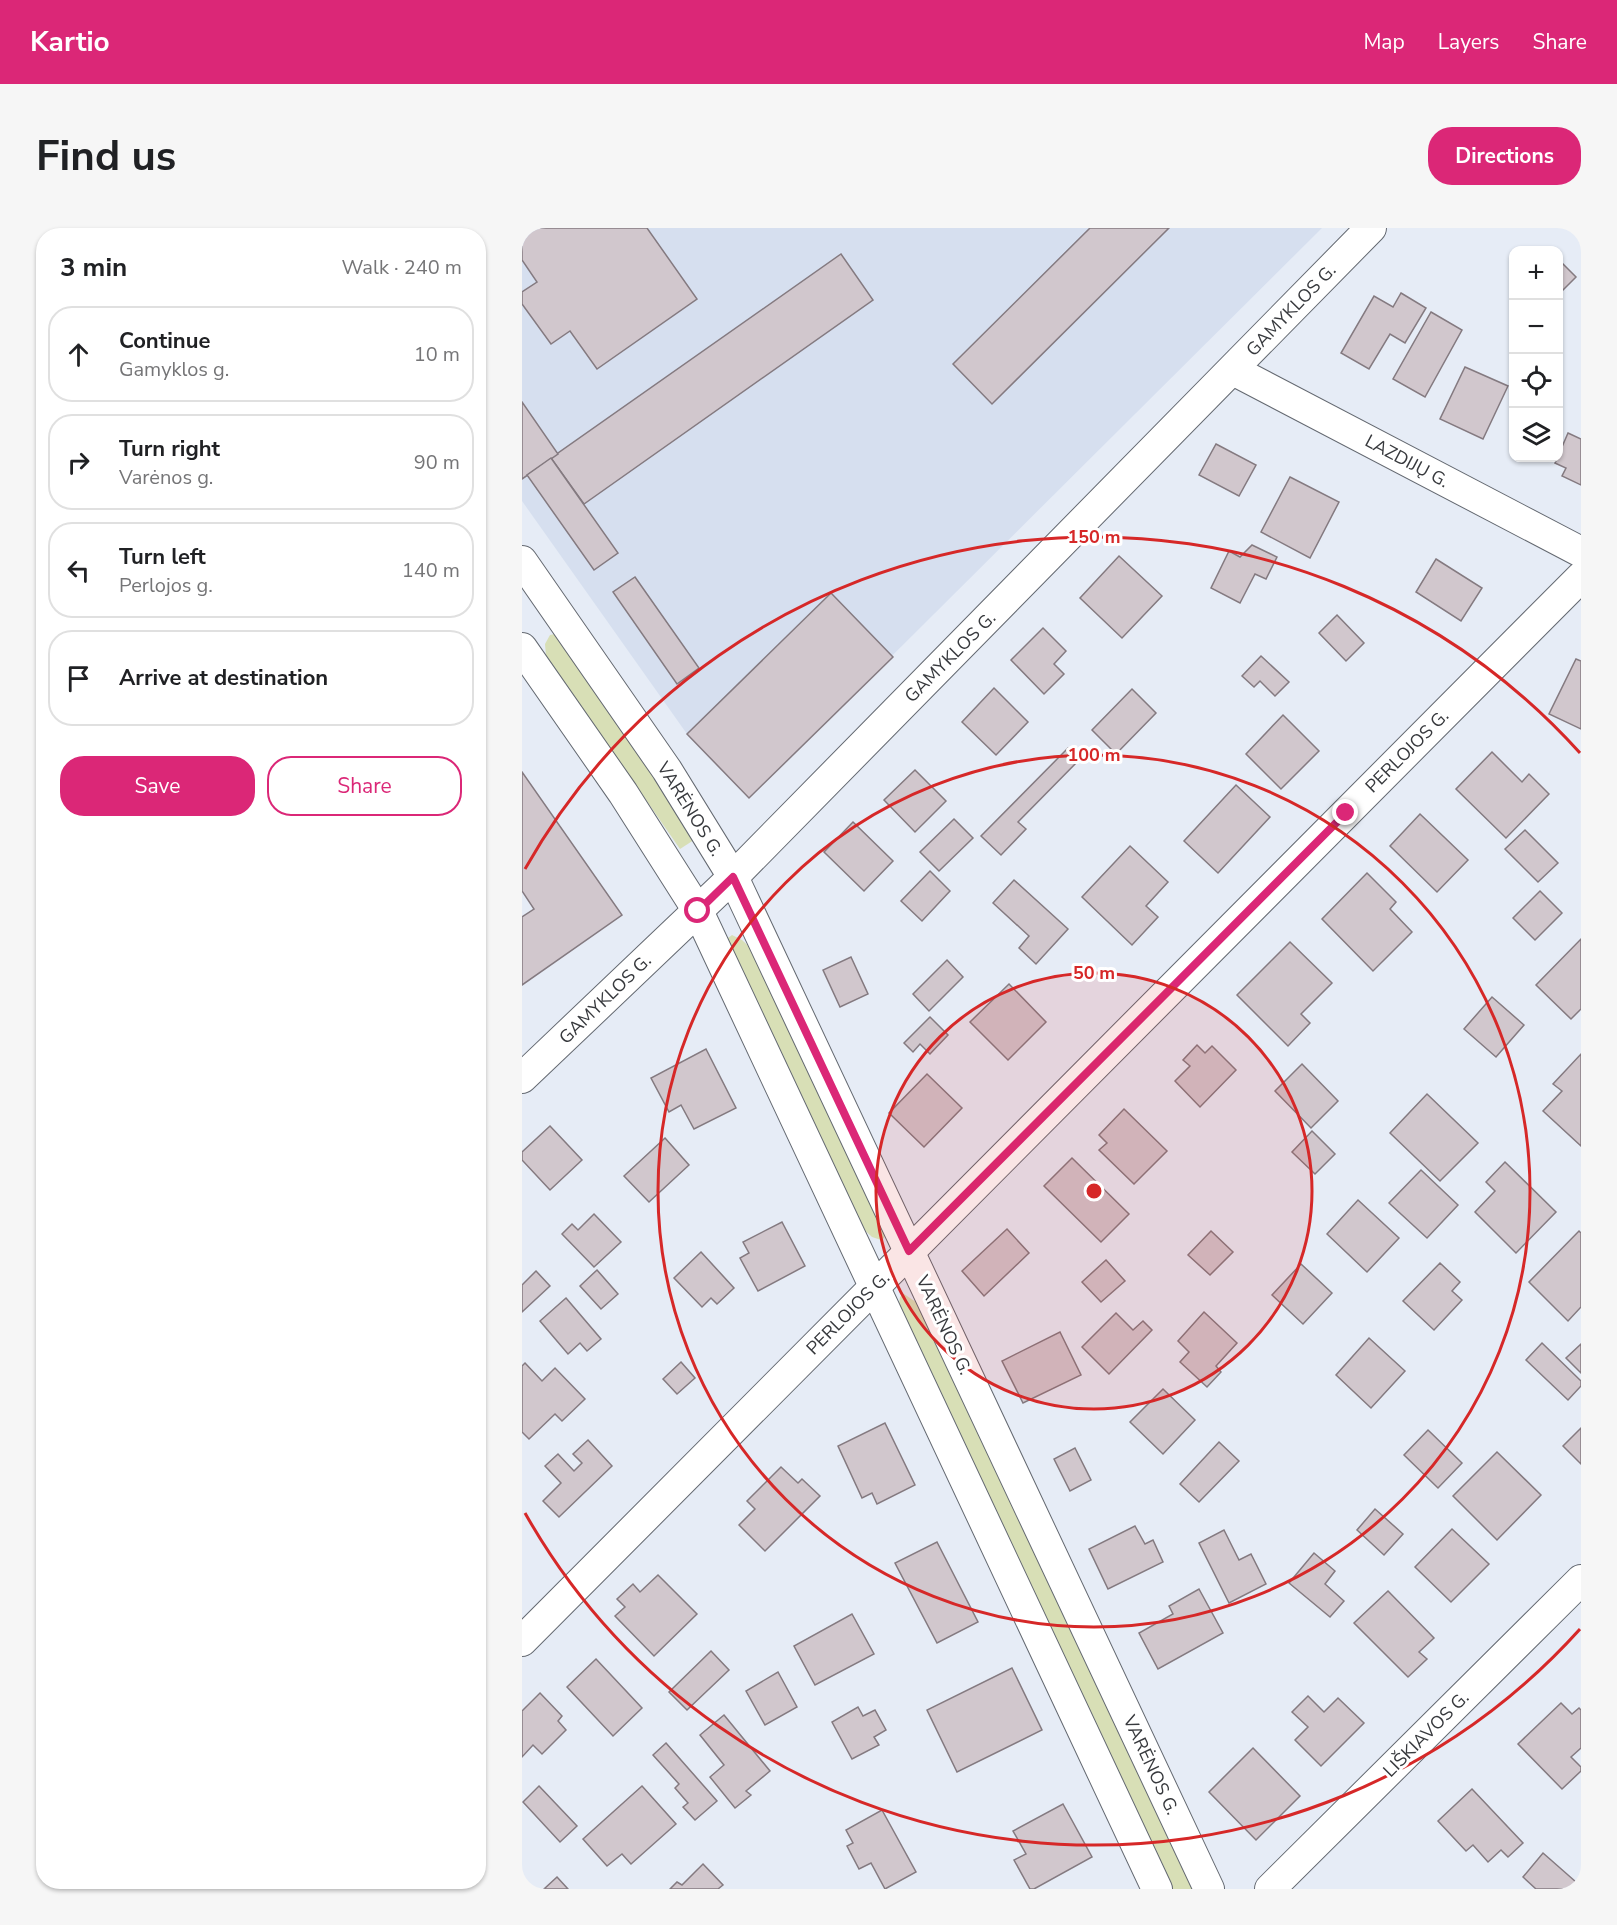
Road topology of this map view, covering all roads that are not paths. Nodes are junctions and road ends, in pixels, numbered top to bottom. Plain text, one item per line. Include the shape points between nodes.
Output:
1 (1371, 228) edge
2 (1233, 370) junction
3 (1581, 552) edge
4 (522, 561) edge
5 (1581, 576) edge
6 (522, 648) edge
7 (733, 877) junction
8 (698, 911) junction
9 (522, 1078) edge
10 (909, 1251) junction
11 (874, 1287) junction
12 (1581, 1580) edge
13 (522, 1641) edge
14 (1157, 1889) edge
15 (1209, 1889) edge
16 (1270, 1889) edge

1 - 2 street, GAMYKLOS G.
2 - 3 street, LAZDIJŲ G.
2 - 7 street, GAMYKLOS G.
4 - 7 street, VARĖNOS G. via 667,770
5 - 10 street, PERLOJOS G.
6 - 8 street via 623,793
7 - 8 street, GAMYKLOS G.
7 - 10 street, VARĖNOS G.
8 - 9 street, GAMYKLOS G.
8 - 11 street
10 - 11 street, PERLOJOS G.
10 - 15 street, VARĖNOS G.
11 - 13 street, PERLOJOS G.
11 - 14 street
12 - 16 street, LIŠKIAVOS G.

